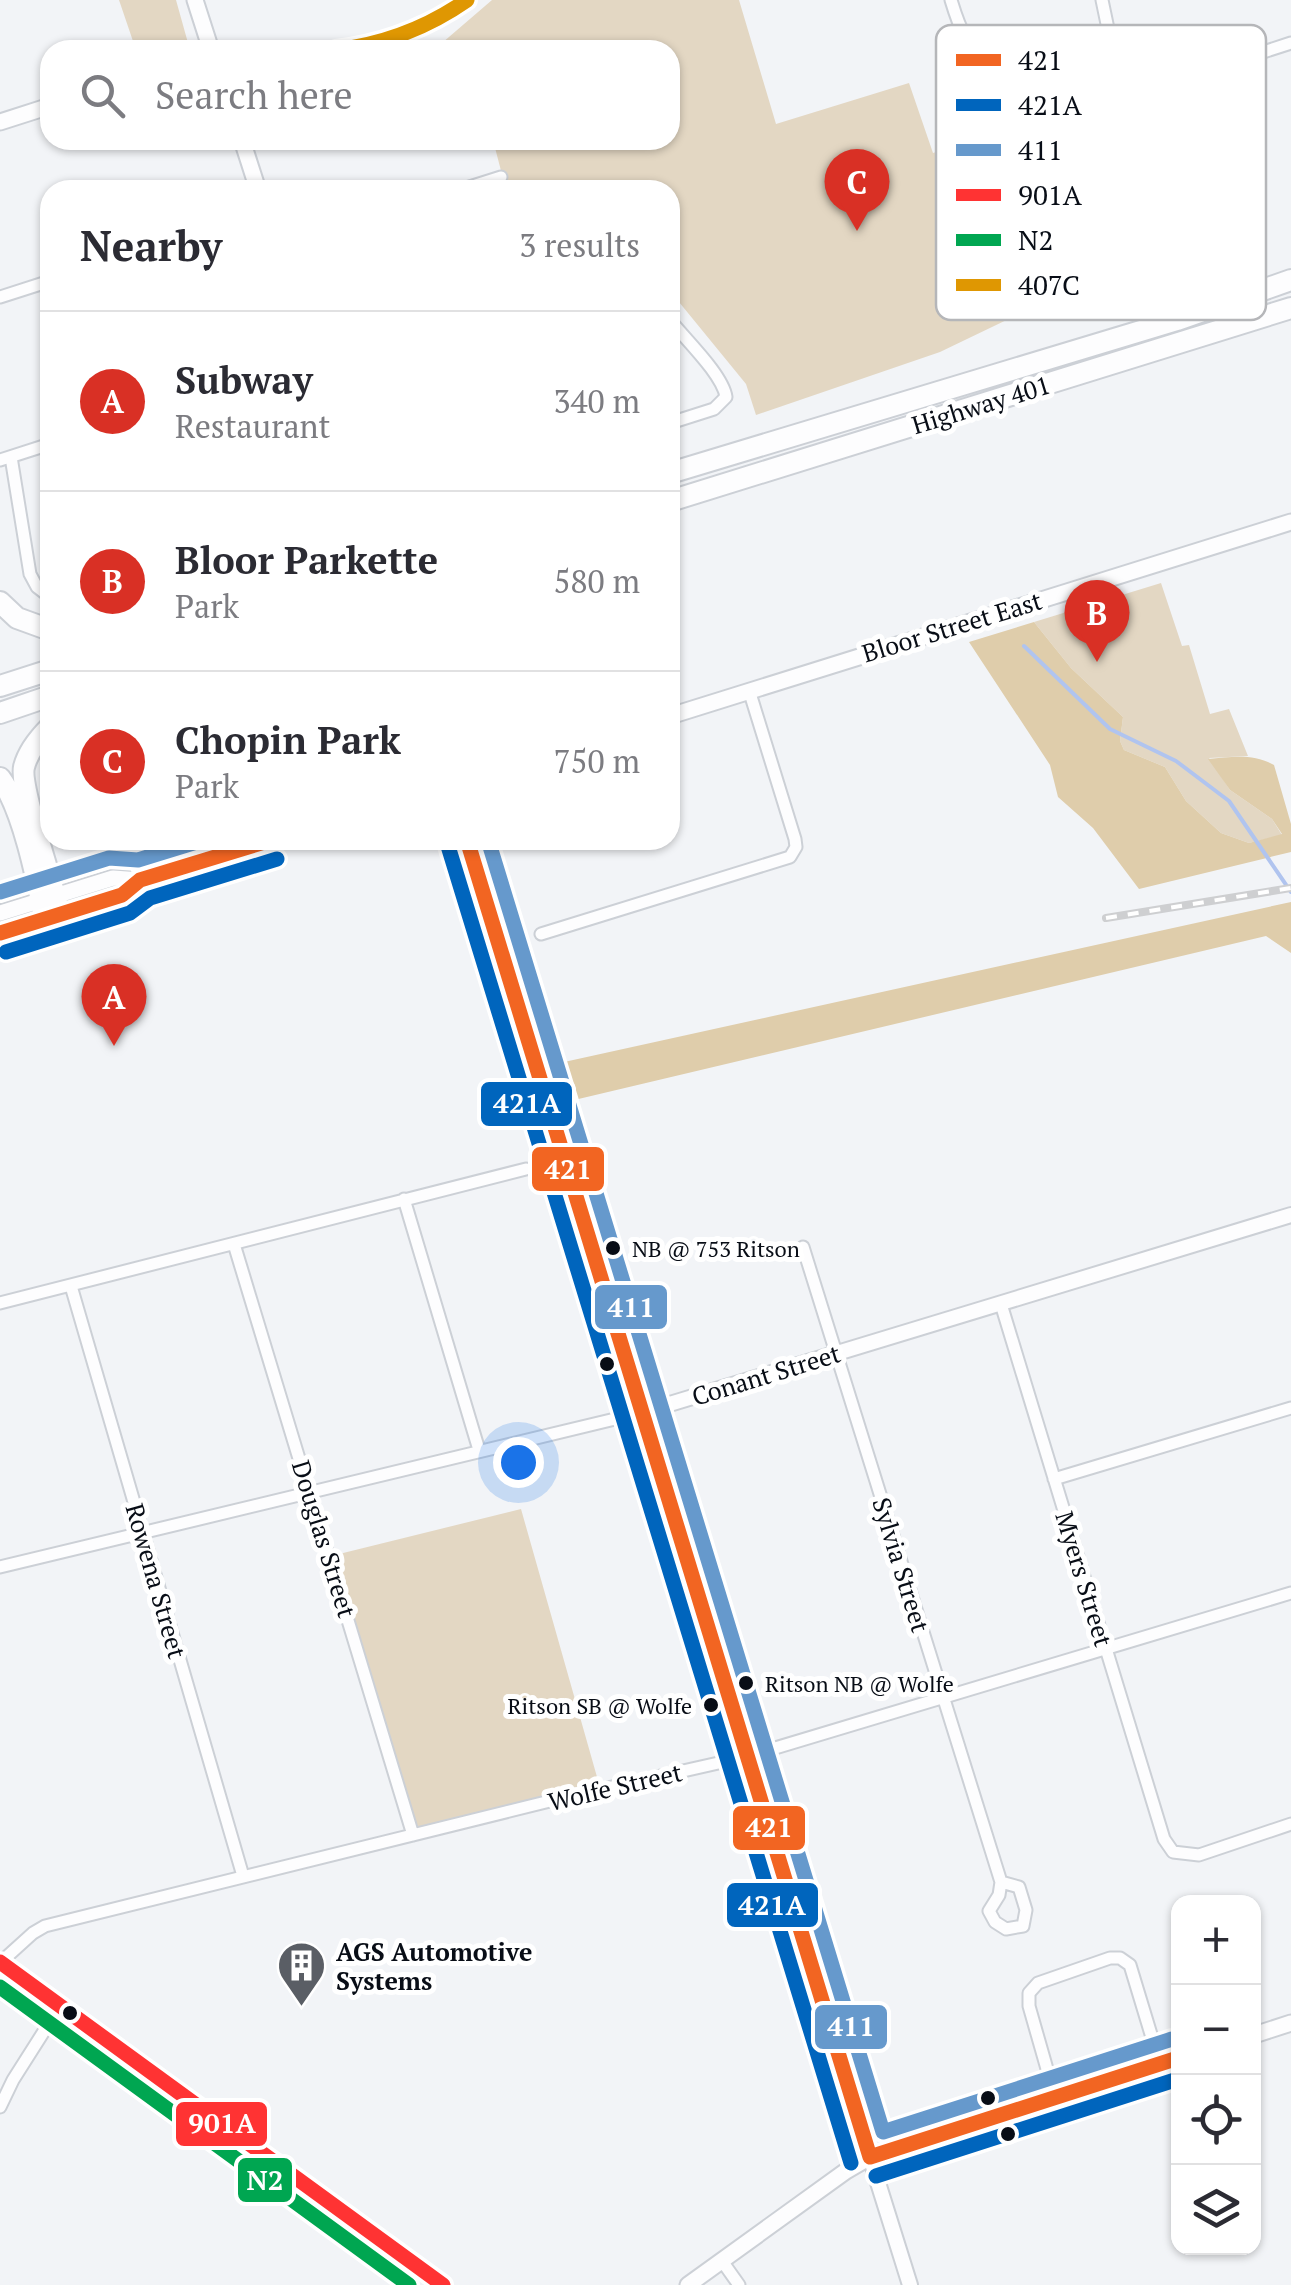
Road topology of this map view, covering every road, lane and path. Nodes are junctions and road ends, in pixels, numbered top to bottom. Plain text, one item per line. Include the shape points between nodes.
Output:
1 (195, 0) edge
2 (467, 0) edge
3 (952, 0) edge
4 (1102, 0) edge
5 (961, 25) edge
6 (1107, 25) edge
7 (208, 40) edge
8 (390, 40) edge
9 (1291, 44) edge
10 (1266, 51) edge
11 (40, 109) edge
12 (0, 122) edge
13 (245, 150) edge
14 (501, 178) dead end
15 (255, 180) edge
16 (494, 180) edge
17 (1291, 280) edge
18 (40, 284) edge
19 (1266, 289) edge
20 (0, 297) edge
21 (1291, 308) edge
22 (1266, 316) edge
23 (1177, 320) edge
24 (1253, 320) edge
25 (680, 332) edge
26 (680, 420) edge
27 (40, 447) edge
28 (6, 458) edge
29 (680, 469) edge
30 (680, 499) edge
31 (1291, 522) edge
32 (40, 590) edge
33 (0, 602) edge
34 (40, 626) edge
35 (40, 673) edge
36 (0, 686) edge
37 (748, 690) junction
38 (40, 699) edge
39 (0, 712) edge
40 (680, 713) edge
41 (40, 738) edge
42 (0, 778) edge
43 (130, 850) edge
44 (238, 850) edge
45 (470, 850) edge
46 (140, 880) junction
47 (50, 908) junction
48 (0, 913) edge
49 (0, 934) edge
50 (541, 934) dead end
51 (526, 1169) dead end
52 (404, 1199) junction
53 (1291, 1215) edge
54 (234, 1244) junction
55 (803, 1246) dead end
56 (71, 1286) junction
57 (0, 1304) edge
58 (1001, 1304) junction
59 (837, 1354) junction
60 (1291, 1408) edge
61 (640, 1413) junction
62 (478, 1450) junction
63 (1054, 1479) junction
64 (310, 1491) junction
65 (141, 1532) junction
66 (0, 1567) edge
67 (1291, 1593) edge
68 (1105, 1649) junction
69 (942, 1698) junction
70 (745, 1757) junction
71 (1291, 1824) edge
72 (413, 1835) junction
73 (244, 1876) junction
74 (1000, 1882) dead end
75 (1, 1962) edge
76 (60, 2006) junction
77 (1291, 2023) edge
78 (1261, 2032) edge
79 (1171, 2060) edge
80 (1160, 2064) junction
81 (1055, 2097) junction
82 (0, 2106) edge
83 (870, 2157) junction
84 (722, 2261) junction
85 (443, 2285) edge
86 (688, 2285) edge
87 (739, 2285) edge
88 (910, 2285) edge

1 - 7 main road
2 - 8 street
3 - 5 street
4 - 6 street
9 - 10 street
11 - 12 main road
13 - 15 main road
14 - 16 street
17 - 19 highway, Highway 401
18 - 20 street
21 - 22 highway, Highway 401
23 - 29 highway, Highway 401
24 - 30 highway, Highway 401
25 - 26 street via 726,390 714,409
27 - 28 street
28 - 32 street via 30,574
31 - 37 main road, Bloor Street East
33 - 34 highway
35 - 36 highway
37 - 40 main road, Bloor Street East
37 - 50 street via 794,852 785,861
38 - 39 highway
41 - 47 highway via 23,769
42 - 47 highway
43 - 46 street
44 - 46 main road
45 - 61 main road
46 - 47 main road via 114,878
47 - 48 main road
47 - 49 main road
51 - 52 street
52 - 54 street
52 - 62 street
53 - 58 street, Conant Street
54 - 56 street
54 - 64 street, Douglas Street
55 - 59 street, Sylvia Street
56 - 57 street
56 - 65 street, Rowena Street
58 - 59 street, Conant Street
58 - 63 street, Myers Street
59 - 61 street, Conant Street
59 - 69 street, Sylvia Street
60 - 63 street
61 - 62 street, Conant Street
61 - 70 main road
62 - 64 street, Conant Street
63 - 68 street, Myers Street
64 - 65 street, Conant Street
64 - 72 street, Douglas Street
65 - 66 street, Conant Street
65 - 73 street, Rowena Street
67 - 68 street, Wolfe Street
68 - 69 street, Wolfe Street
68 - 71 street, Myers Street via 1173,1852 1199,1855
69 - 70 street, Wolfe Street
69 - 74 street, Sylvia Street
70 - 72 street, Wolfe Street
70 - 83 main road
72 - 73 street, Wolfe Street
73 - 75 street, Wolfe Street via 45,1926
75 - 76 main road
76 - 82 street
76 - 85 main road
77 - 78 main road
79 - 80 main road
80 - 81 main road
80 - 81 street via 1130,1965 1110,1958 1038,1983 1029,1993
81 - 83 main road
83 - 84 main road
83 - 88 street
84 - 86 main road
84 - 87 street

